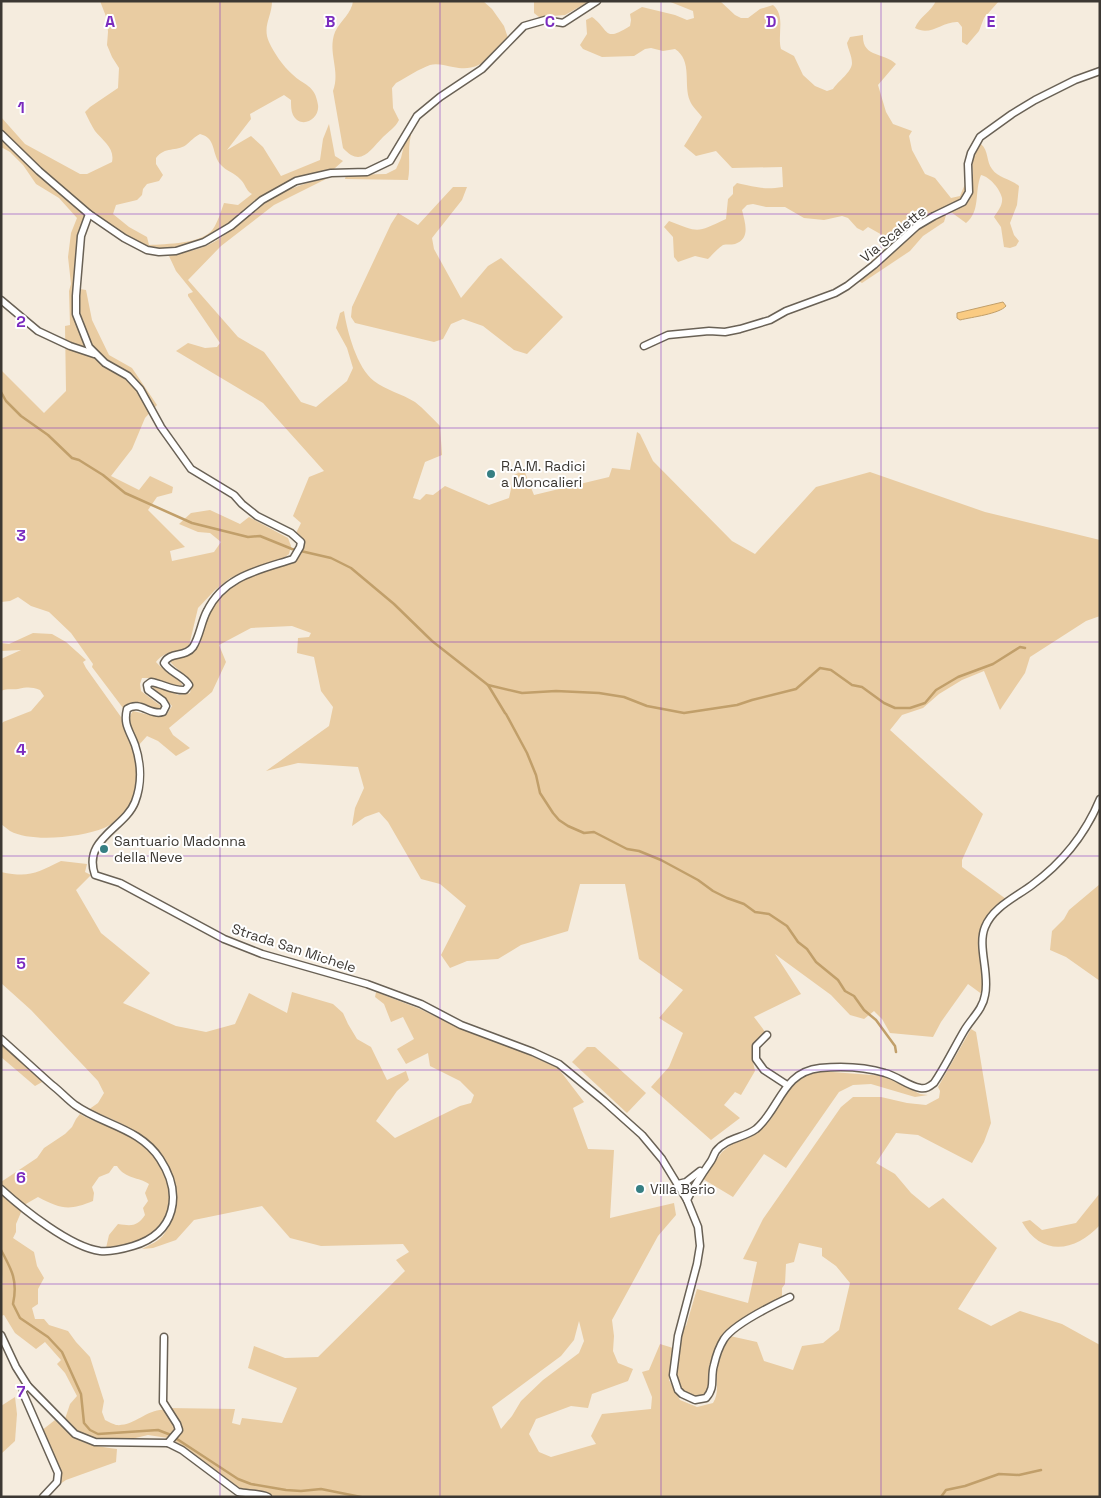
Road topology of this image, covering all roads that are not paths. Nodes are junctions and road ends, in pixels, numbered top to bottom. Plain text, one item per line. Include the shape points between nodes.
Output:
1 (598, 1) edge
2 (1100, 71) edge
3 (1, 134) edge
4 (89, 214) junction
5 (1, 300) edge
6 (644, 346) dead end
7 (95, 354) junction
8 (1100, 800) edge
9 (767, 1035) dead end
10 (1, 1039) edge
11 (787, 1086) junction
12 (707, 1166) junction
13 (678, 1184) junction
14 (1, 1189) edge
15 (687, 1200) junction
16 (790, 1297) dead end
17 (1, 1335) edge
18 (164, 1337) dead end
19 (25, 1388) junction
20 (168, 1443) junction
21 (43, 1497) edge
22 (268, 1497) edge

1 - 4 street via 563,23 545,20 524,26 482,69 417,116 390,160 367,172 332,173 296,181 262,200 231,226 190,248 166,252 147,250
2 - 6 street, Via Scalette via 1035,100 980,137 970,152 969,192 963,202 917,226 847,286 770,320 740,329 668,335
3 - 4 street
4 - 7 street via 81,236 76,314
5 - 7 street via 38,331
7 - 13 street, Strada San Michele via 128,376 140,389 161,427 191,469 234,494 257,516 291,533 301,542 293,559 246,575 218,592 191,650 173,655 164,662 189,686 176,691 159,683 147,685 148,690 166,706 163,712 158,714 139,706 127,709 125,724 135,747 140,787 131,811 97,846 95,875 120,883 224,939 421,1004 462,1025 559,1064 642,1135
8 - 11 street via 1072,847 1033,885 1003,905 984,928 985,997 934,1083 927,1088 918,1088 885,1073 835,1068 803,1073
9 - 11 street via 756,1046 756,1059 764,1070
10 - 14 street via 75,1105 148,1144 170,1176 174,1199 171,1215 160,1232 144,1243 100,1251 56,1231
11 - 12 street via 762,1124 748,1135 722,1145
12 - 13 street via 686,1182
12 - 15 street
13 - 15 street
15 - 16 street via 698,1227 700,1246 674,1359 673,1380 678,1390 695,1400 706,1398 712,1388 719,1349 728,1334
17 - 19 street
18 - 20 street via 164,1402 179,1430
19 - 20 street via 75,1434 86,1439
19 - 21 street via 58,1473 58,1482
20 - 22 street via 238,1492

